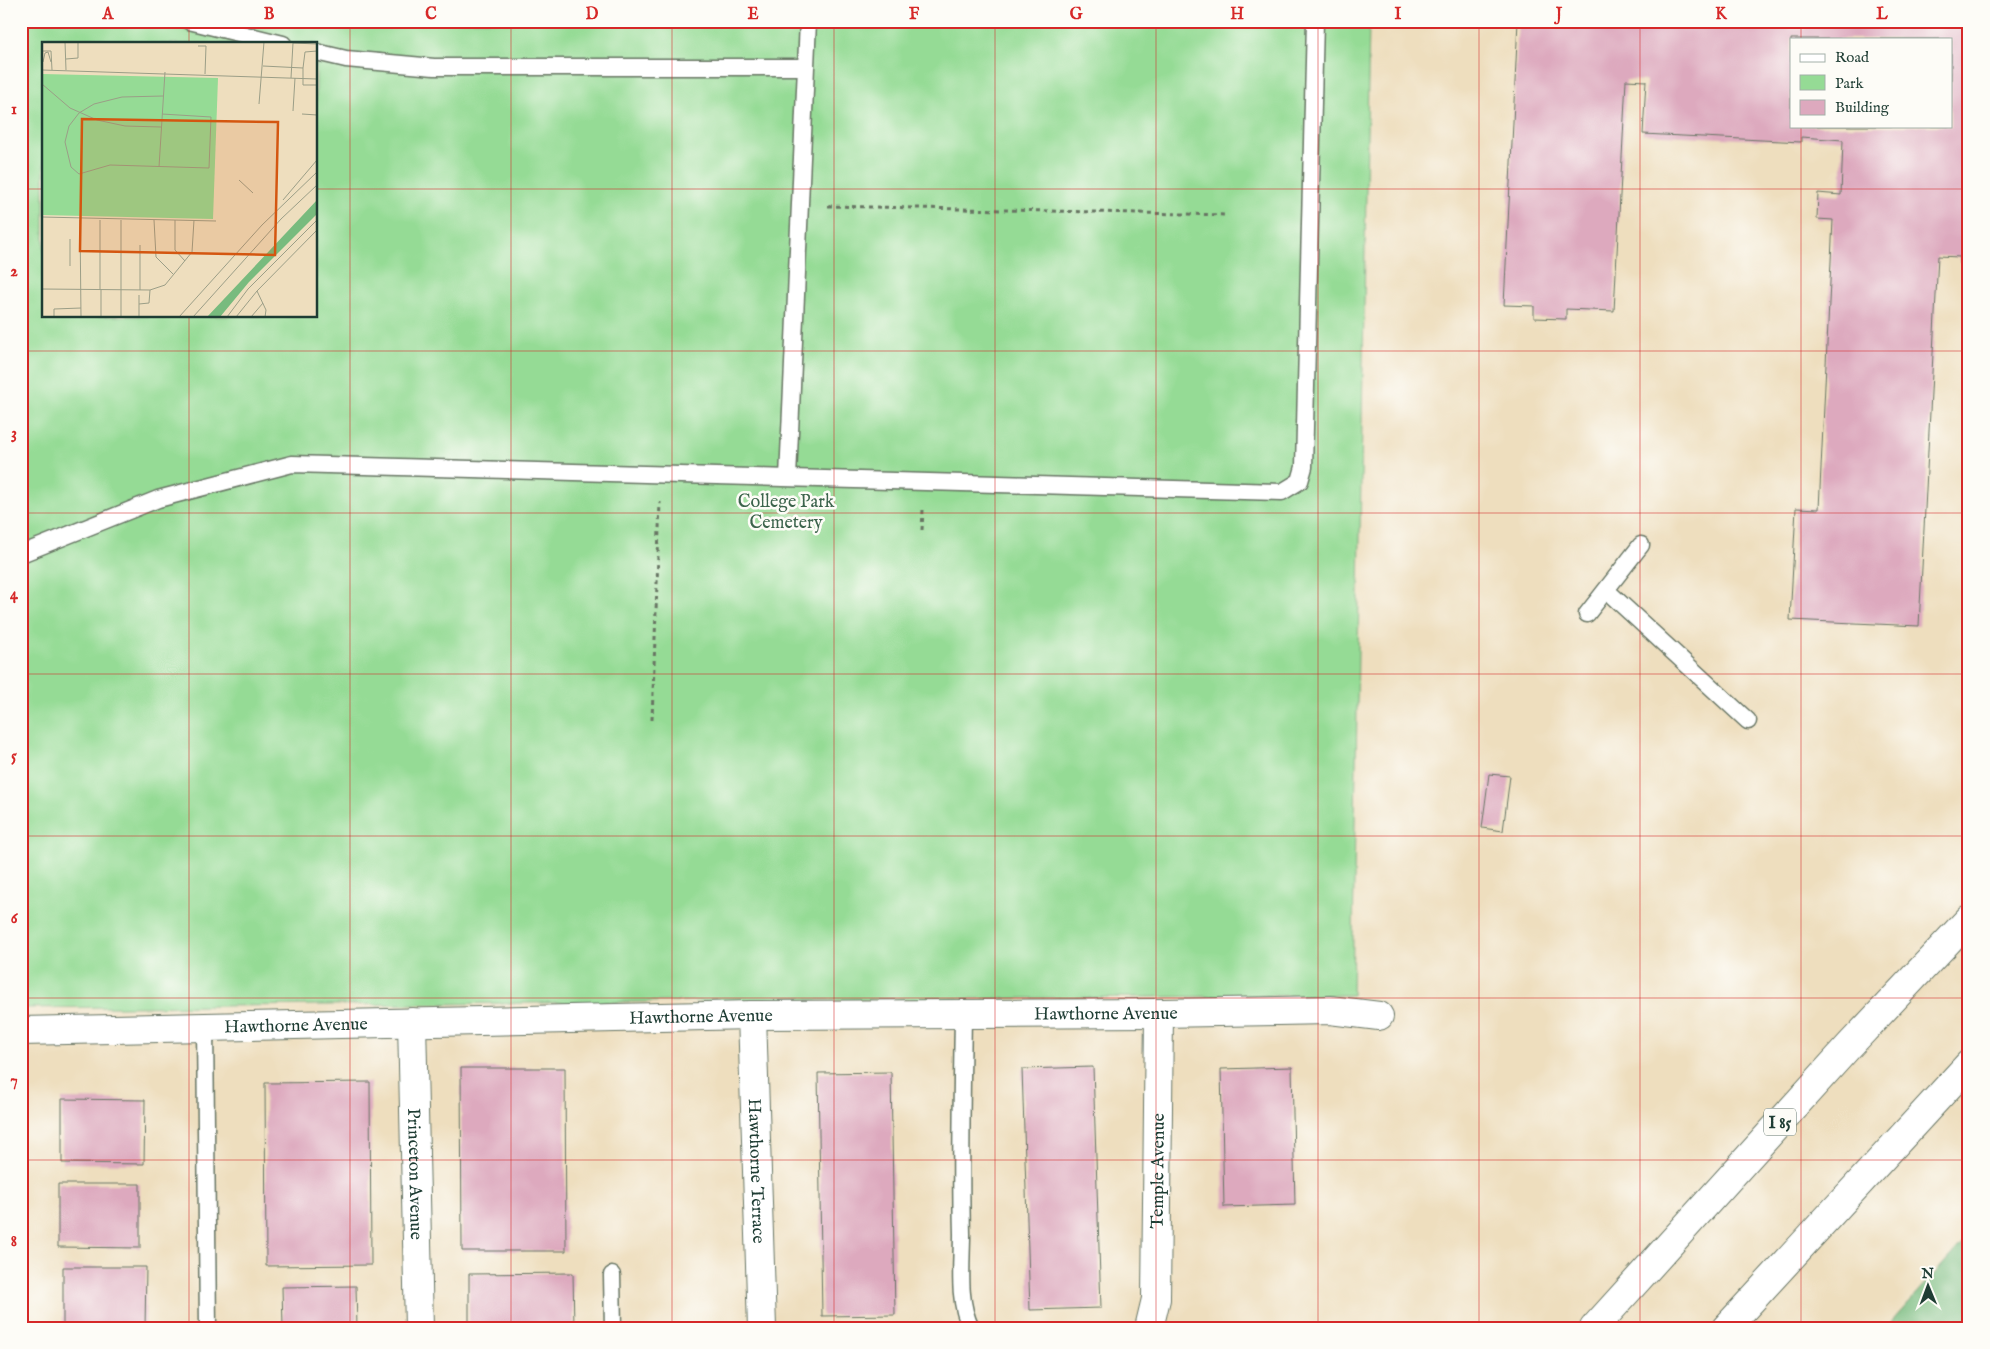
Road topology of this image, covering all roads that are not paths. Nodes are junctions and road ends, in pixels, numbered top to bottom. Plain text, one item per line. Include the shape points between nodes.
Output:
1 (189, 21) edge
2 (808, 21) edge
3 (1315, 21) edge
4 (275, 42) edge
5 (318, 52) edge
6 (806, 67) junction
7 (788, 478) junction
8 (1641, 545) dead end
9 (21, 554) edge
10 (1606, 590) junction
11 (1587, 614) dead end
12 (1748, 721) dead end
13 (1969, 919) edge
14 (1159, 1013) junction
15 (963, 1014) junction
16 (752, 1015) junction
17 (1379, 1016) dead end
18 (412, 1022) junction
19 (204, 1027) junction
20 (21, 1031) edge
21 (1969, 1064) edge
22 (612, 1275) dead end
23 (208, 1328) edge
24 (418, 1328) edge
25 (613, 1328) edge
26 (762, 1328) edge
27 (971, 1328) edge
28 (1149, 1328) edge
29 (1594, 1328) edge
30 (1726, 1328) edge

1 - 4 lane
2 - 6 lane
3 - 7 lane via 1304,468 1300,481 1282,492
5 - 6 lane via 346,59 434,67
6 - 7 lane
7 - 9 lane via 292,464 158,499
8 - 10 lane
10 - 11 lane
10 - 12 lane
13 - 29 main road, I 85 via 1850,1045
14 - 15 main road, Hawthorne Avenue
14 - 17 main road, Hawthorne Avenue via 1330,1010
14 - 28 main road, Temple Avenue via 1156,1299
15 - 16 main road, Hawthorne Avenue
15 - 27 lane via 962,1281 965,1316
16 - 18 main road, Hawthorne Avenue
16 - 26 main road, Hawthorne Terrace
18 - 19 main road, Hawthorne Avenue
18 - 24 main road, Princeton Avenue
19 - 20 main road, Hawthorne Avenue
19 - 23 lane
21 - 30 main road
22 - 25 lane

